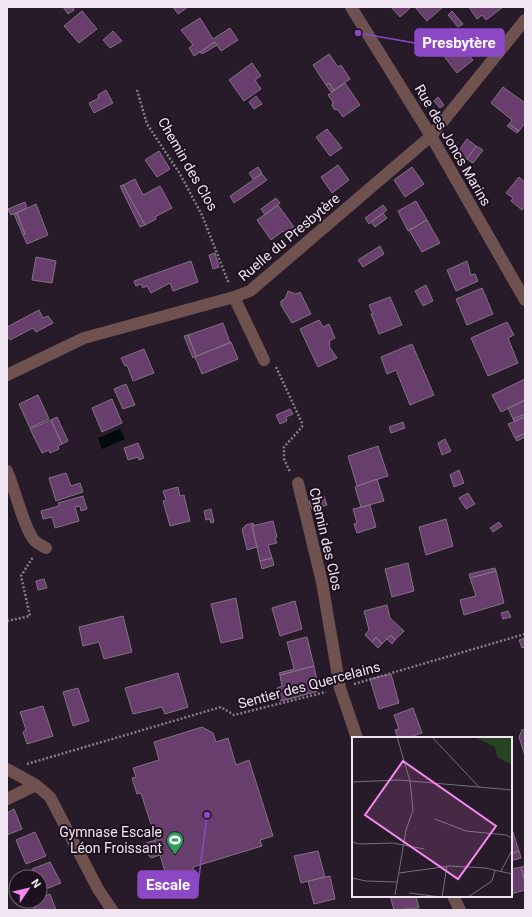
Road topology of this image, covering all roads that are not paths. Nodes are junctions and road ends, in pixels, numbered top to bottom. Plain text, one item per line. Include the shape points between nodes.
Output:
1 (351, 7) edge
2 (525, 20) edge
3 (431, 136) junction
4 (234, 297) junction
5 (525, 300) edge
6 (269, 362) road end
7 (7, 375) edge
8 (7, 471) edge
9 (298, 483) road end
10 (46, 548) dead end
11 (357, 737) edge
12 (7, 769) edge
13 (36, 785) junction
14 (7, 799) edge
15 (454, 897) edge
16 (112, 910) edge
17 (460, 910) edge

1 - 3 street, Rue des Joncs Marins
2 - 3 street, Ruelle du Presbytère
3 - 4 street, Ruelle du Presbytère via 255,287
3 - 5 street, Rue des Joncs Marins
4 - 6 street
4 - 7 street, Ruelle du Presbytère via 84,338
8 - 10 street via 27,527 35,541
9 - 11 street, Chemin des Clos via 322,582 340,688
12 - 13 street
13 - 14 street
13 - 16 street via 50,798 98,889
15 - 17 street

